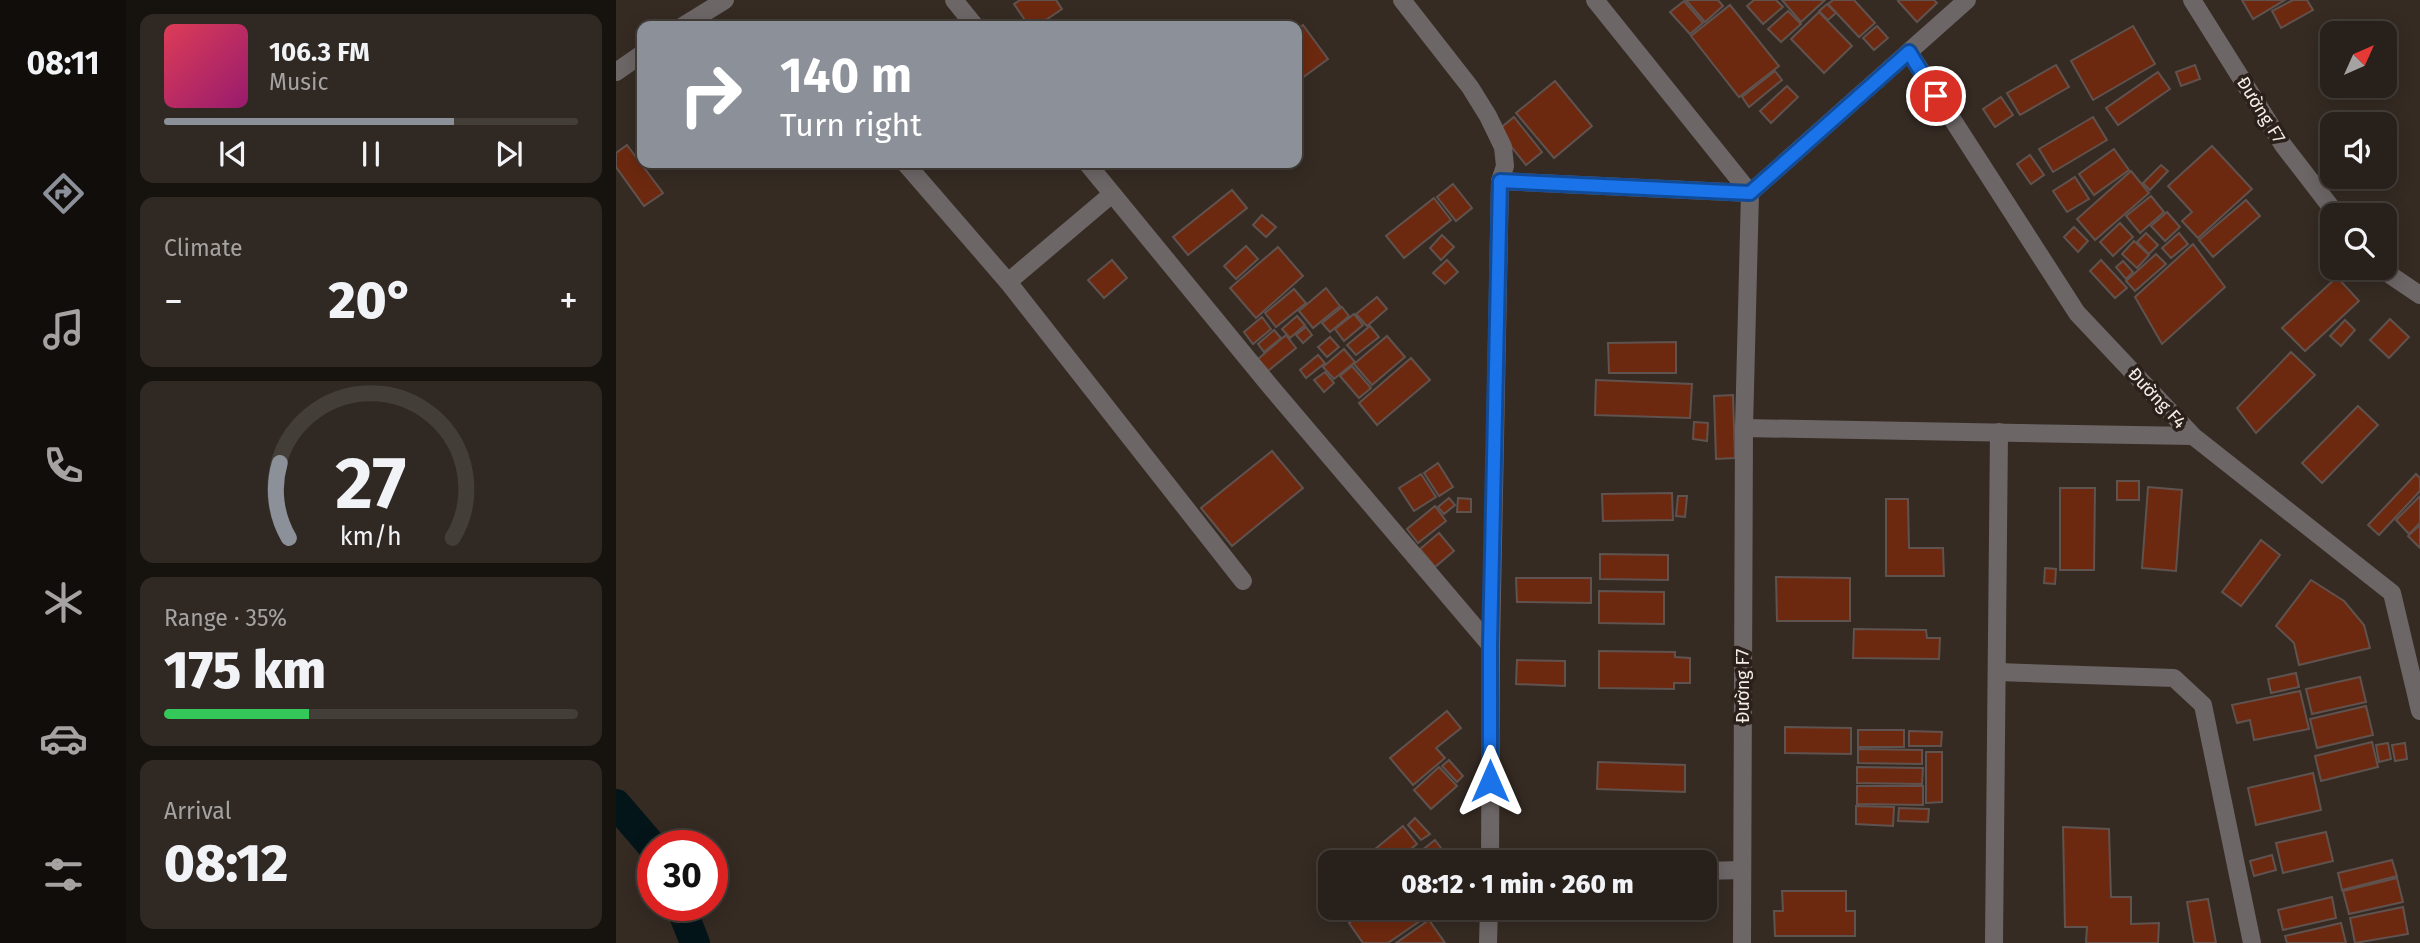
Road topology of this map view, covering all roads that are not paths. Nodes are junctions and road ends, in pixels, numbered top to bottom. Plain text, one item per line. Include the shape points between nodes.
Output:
1 (725, 0) edge
2 (954, 0) edge
3 (1402, 0) edge
4 (1595, 0) edge
5 (1967, 0) edge
6 (2192, 0) edge
7 (691, 21) edge
8 (971, 21) edge
9 (1909, 52) junction
10 (637, 57) edge
11 (616, 72) edge
12 (909, 168) edge
13 (1091, 168) edge
14 (1500, 181) junction
15 (1750, 193) junction
16 (1112, 194) junction
17 (2328, 203) edge
18 (2397, 279) edge
19 (1008, 282) junction
20 (2420, 295) edge
21 (1744, 428) junction
22 (1999, 432) junction
23 (2193, 436) junction
24 (1243, 581) dead end
25 (1490, 646) junction
26 (1997, 672) junction
27 (2420, 711) edge
28 (1490, 850) edge
29 (1742, 870) junction
30 (1717, 871) edge
31 (1489, 920) edge
32 (1488, 943) edge
33 (1742, 943) edge
34 (1994, 943) edge
35 (2252, 943) edge

1 - 7 street
2 - 8 street
3 - 14 street via 1488,116 1503,148 1505,166
4 - 15 street
5 - 9 street
6 - 17 street, Đường F7 via 2283,145
9 - 15 street
9 - 23 street, Đường F4 via 2077,313
10 - 11 street
12 - 19 street
13 - 16 street
14 - 15 street
14 - 25 street
15 - 21 street, Đường F7
16 - 19 street
16 - 25 street
18 - 20 street
19 - 24 street
21 - 22 street
21 - 29 street, Đường F7
22 - 23 street
22 - 26 street
23 - 27 street, Đường F4 via 2392,593
25 - 28 street
26 - 34 street
26 - 35 street via 2174,678 2203,705
29 - 30 street
29 - 33 street, Đường F7
31 - 32 street

